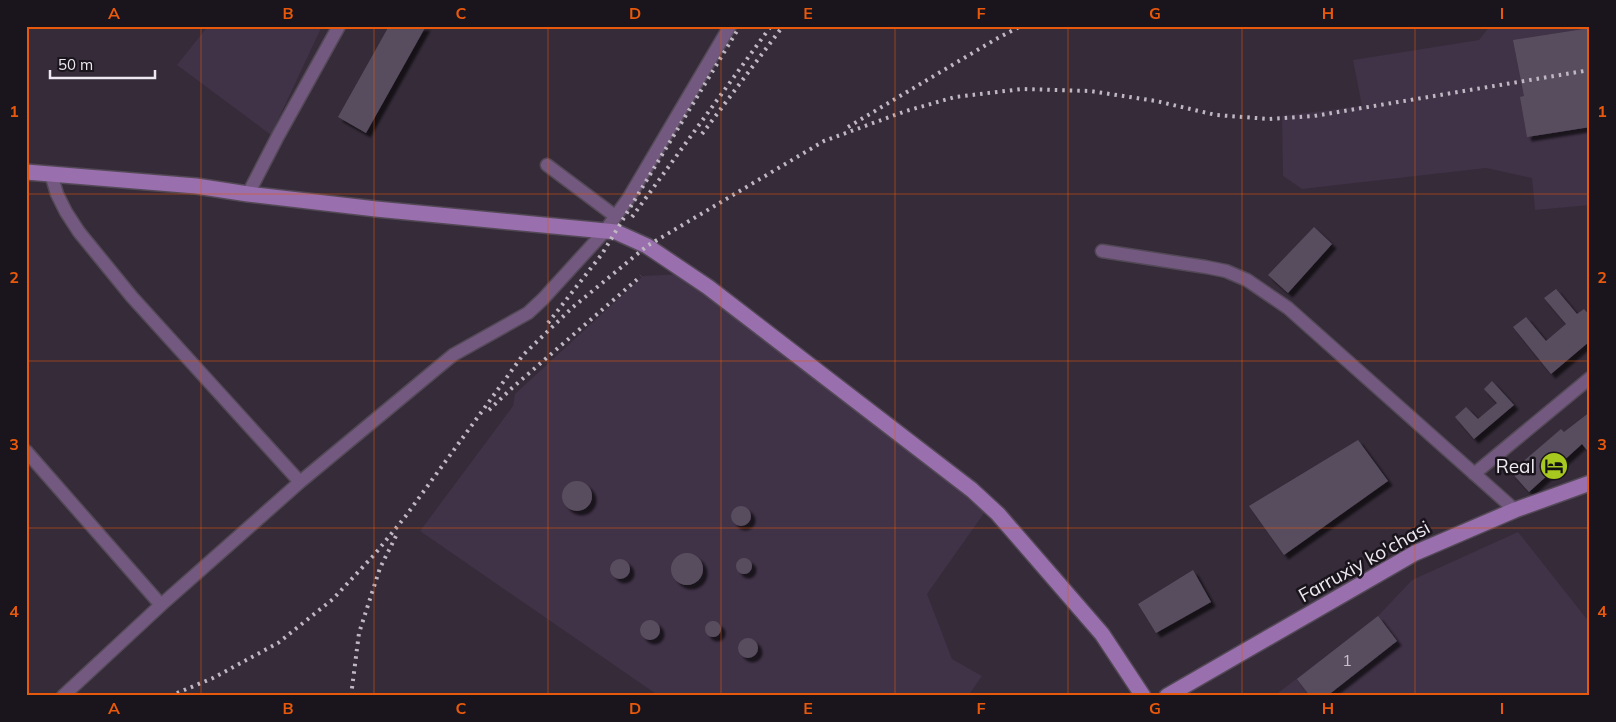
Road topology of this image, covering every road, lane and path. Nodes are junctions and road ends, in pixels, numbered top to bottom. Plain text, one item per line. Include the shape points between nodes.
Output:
1 (339, 26) edge
2 (730, 26) edge
3 (547, 165) dead end
4 (26, 172) edge
5 (51, 174) junction
6 (248, 194) junction
7 (615, 216) junction
8 (605, 231) junction
9 (1102, 251) dead end
10 (1590, 378) edge
11 (26, 451) edge
12 (1474, 474) junction
13 (300, 482) junction
14 (1590, 483) edge
15 (1515, 510) junction
16 (161, 605) junction
17 (63, 696) edge
18 (1142, 696) edge
19 (1167, 696) edge

1 - 6 street
2 - 7 street
3 - 7 street
4 - 5 street
5 - 6 street via 196,186
5 - 13 street via 56,194 66,212 102,261
6 - 8 street
7 - 8 street
8 - 13 street via 528,313 452,355
8 - 18 street via 616,232 647,246 708,287 972,490 998,514 1102,634
9 - 12 street via 1206,267 1247,280 1288,308
10 - 12 street
11 - 16 street
12 - 15 street
13 - 16 street
14 - 15 street, Farruxiy ko'chasi
15 - 19 street, Farruxiy ko'chasi via 1415,553
16 - 17 street

